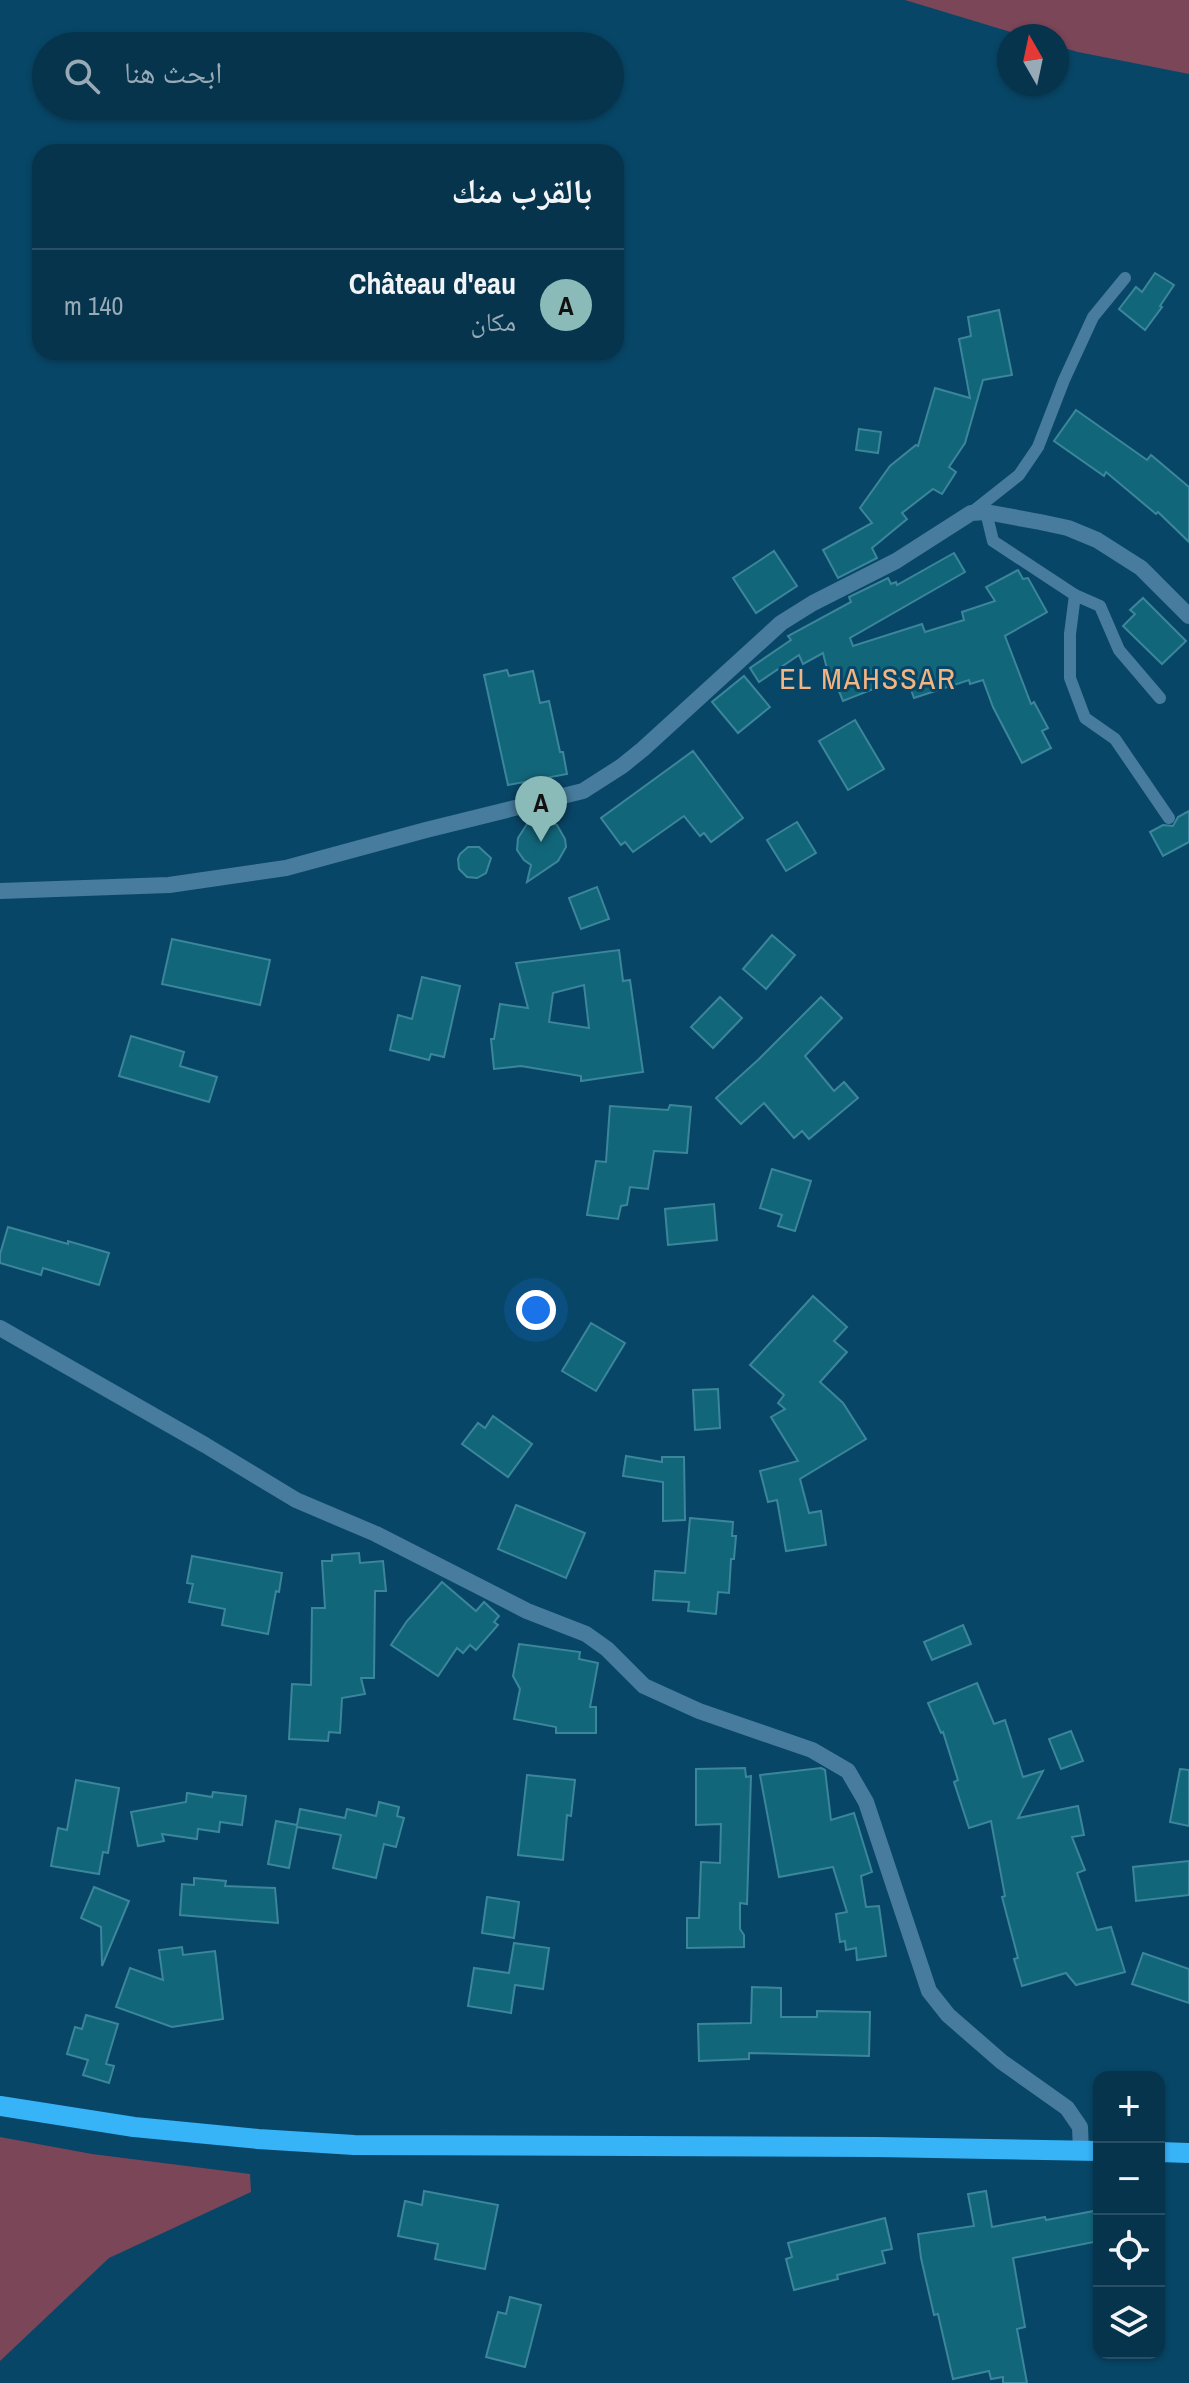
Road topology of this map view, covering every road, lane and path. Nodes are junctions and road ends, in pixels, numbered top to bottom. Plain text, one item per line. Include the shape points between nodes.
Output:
1 (1125, 278) dead end
2 (978, 512) junction
3 (1075, 595) junction
4 (1189, 616) edge
5 (1160, 698) dead end
6 (1169, 818) dead end
7 (0, 891) edge
8 (0, 1328) edge
9 (0, 2106) edge
10 (1090, 2151) edge
11 (1165, 2152) edge
12 (1189, 2153) edge

1 - 2 lane via 1093,317 1038,447 1019,475
2 - 3 lane via 993,541
2 - 4 street via 1068,528 1097,540 1141,568
2 - 7 street via 781,623 643,749 583,791 286,868 169,885
3 - 5 lane via 1100,606 1119,650
3 - 6 lane via 1070,678 1085,718 1115,739
8 - 10 street via 296,1500 586,1634 644,1686 812,1750 848,1771 866,1802 929,1991 1002,2062 1067,2108
9 - 10 main road via 134,2127 354,2145
11 - 12 main road

